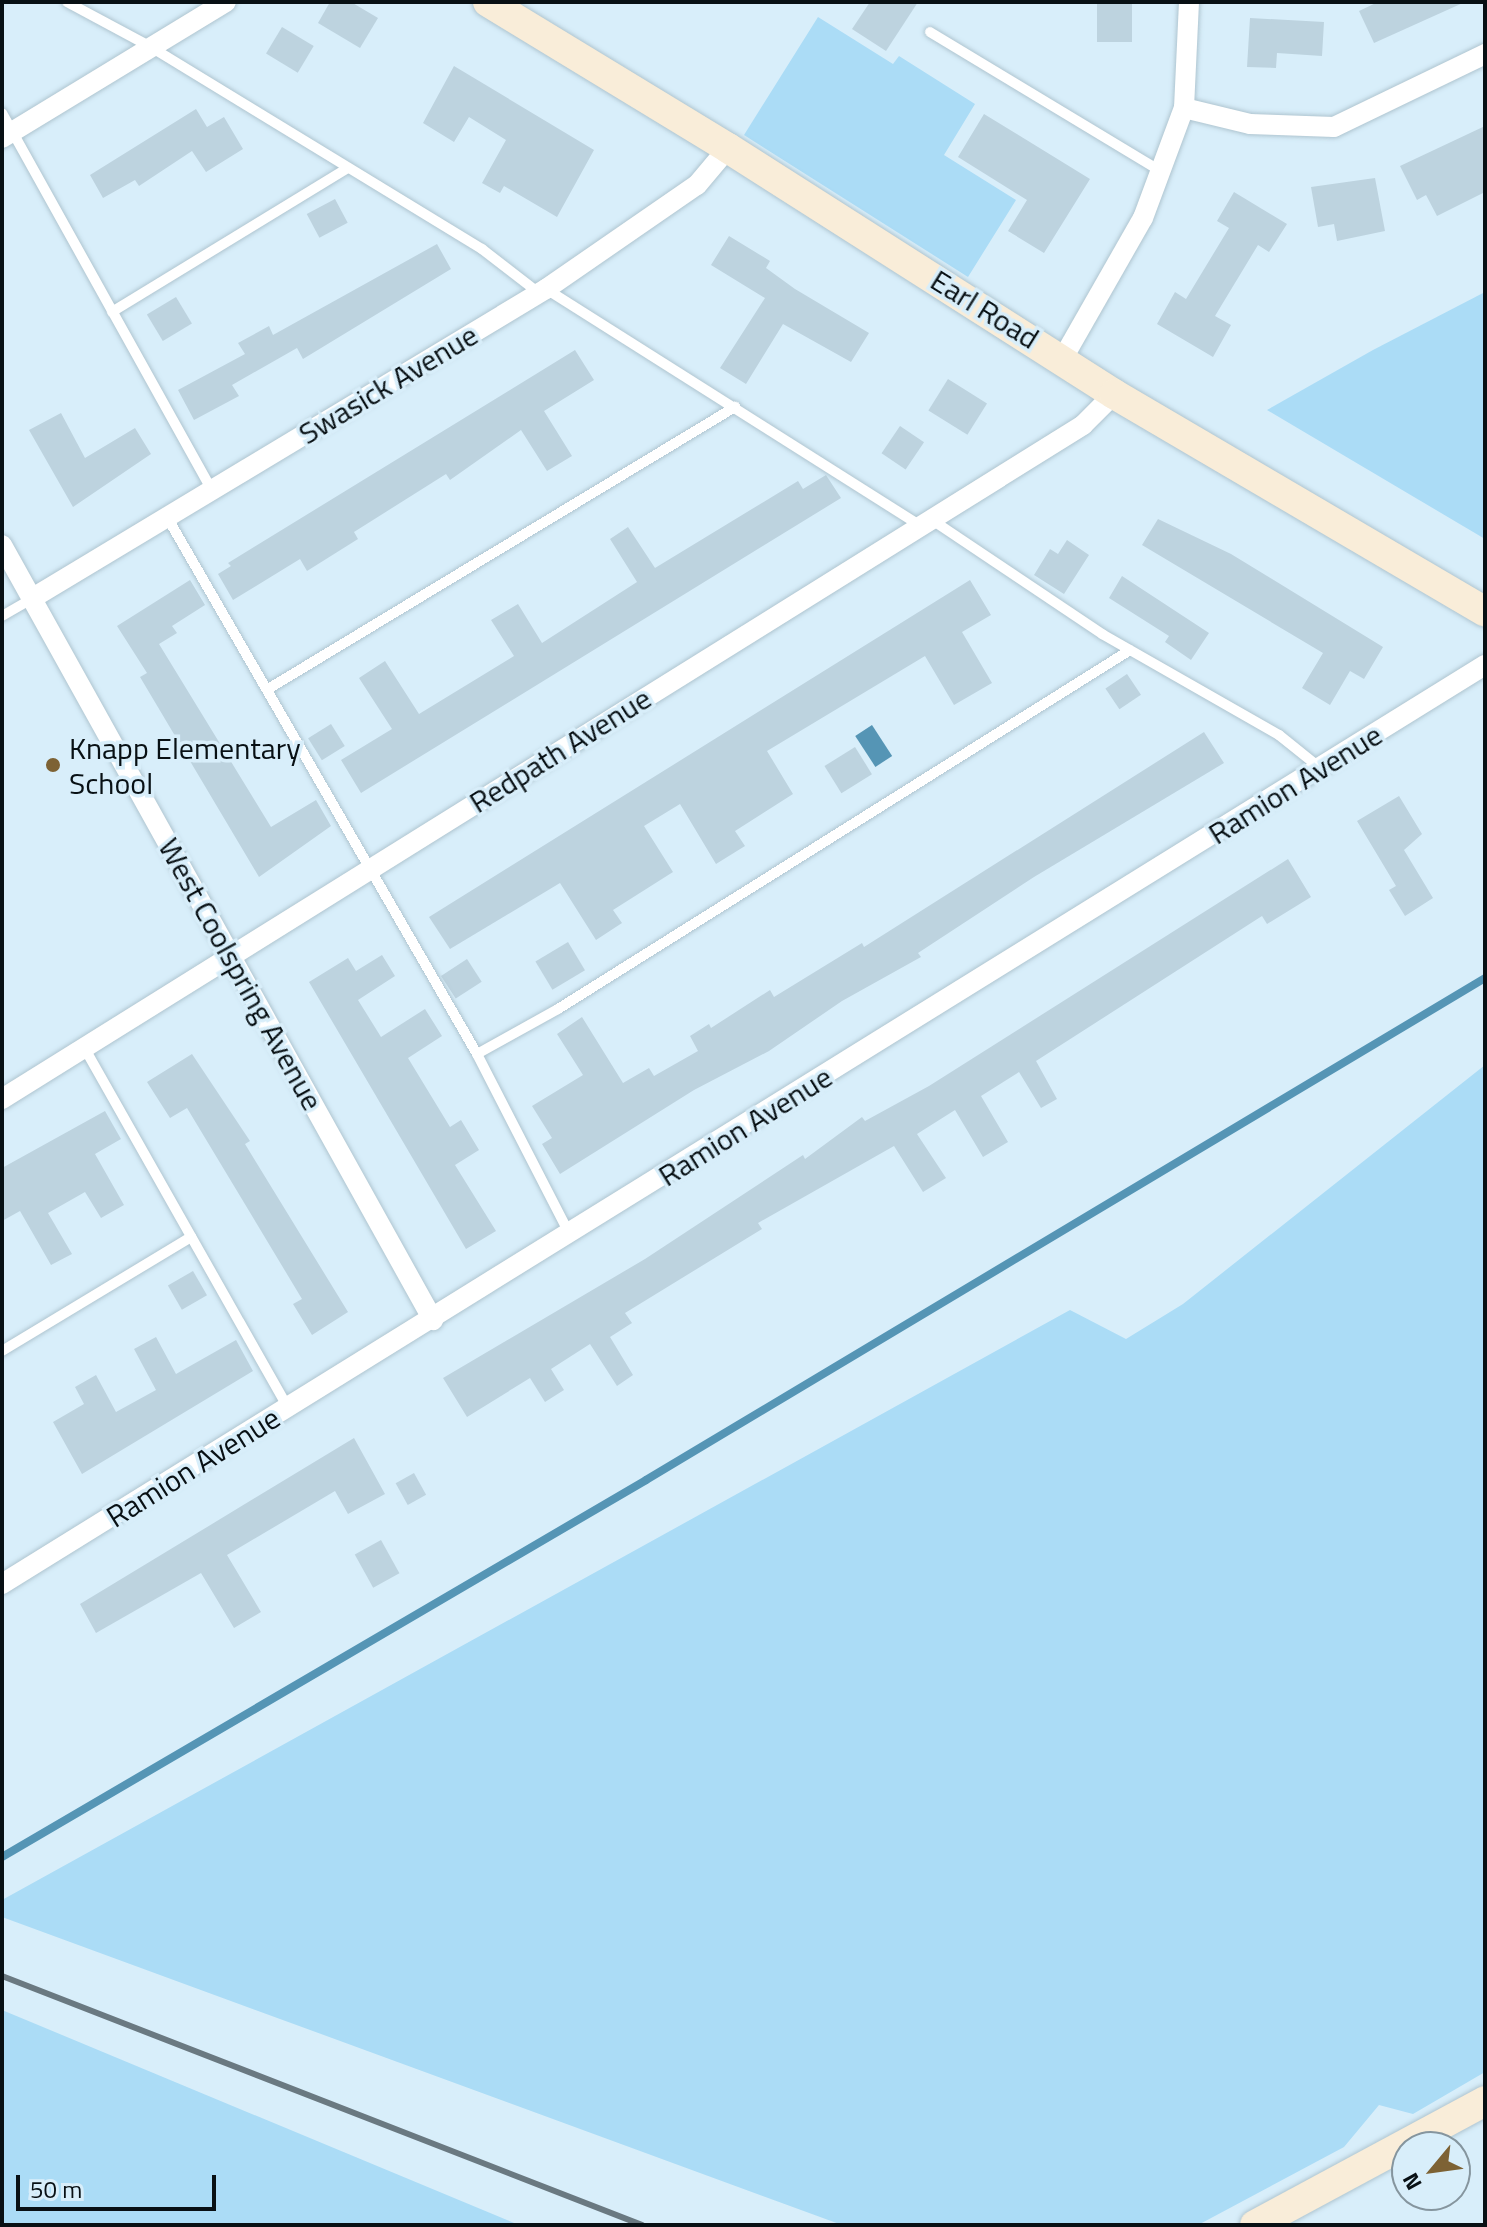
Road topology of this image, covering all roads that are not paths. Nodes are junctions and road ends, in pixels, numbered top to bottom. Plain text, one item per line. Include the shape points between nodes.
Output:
1 (67, 2) edge
2 (226, 2) edge
3 (488, 2) edge
4 (1189, 2) edge
5 (930, 32) dead end
6 (151, 47) junction
7 (1485, 54) edge
8 (1184, 108) junction
9 (2, 113) edge
10 (7, 135) edge
11 (728, 148) junction
12 (348, 168) junction
13 (1159, 170) junction
14 (542, 291) junction
15 (112, 312) junction
16 (1063, 358) junction
17 (1114, 394) junction
18 (735, 407) junction
19 (212, 490) junction
20 (167, 517) junction
21 (927, 523) junction
22 (2, 545) edge
23 (31, 599) junction
24 (1485, 612) edge
25 (2, 616) edge
26 (1130, 650) junction
27 (1485, 665) edge
28 (268, 689) junction
29 (1320, 768) junction
30 (371, 867) junction
31 (233, 959) junction
32 (85, 1049) junction
33 (477, 1054) junction
34 (2, 1099) edge
35 (570, 1235) junction
36 (191, 1237) junction
37 (433, 1320) junction
38 (2, 1351) edge
39 (289, 1409) junction
40 (2, 1584) edge
41 (1485, 2101) edge
42 (1255, 2225) edge

1 - 6 lane
2 - 6 street
3 - 11 street, Earl Road
4 - 8 street
5 - 13 lane
6 - 10 street
6 - 12 lane
7 - 8 street via 1334,127 1250,124
8 - 13 street
9 - 10 lane
10 - 15 lane
11 - 14 street, Swasick Avenue via 697,185
11 - 16 street, Earl Road
12 - 14 lane
12 - 15 lane
13 - 16 street via 1143,218
14 - 18 lane
14 - 19 street, Swasick Avenue
15 - 19 lane
16 - 17 street, Earl Road
17 - 21 street, Redpath Avenue via 1083,425
17 - 24 street, Earl Road
18 - 21 lane
18 - 28 lane
19 - 20 street, Swasick Avenue
20 - 23 street, Swasick Avenue
20 - 28 lane
21 - 26 lane
21 - 30 street, Redpath Avenue
22 - 23 street, West Coolspring Avenue
23 - 25 lane
23 - 31 street, West Coolspring Avenue
26 - 29 lane via 1279,735
26 - 33 lane via 558,1009
27 - 29 street, Ramion Avenue
28 - 30 lane
29 - 35 street, Ramion Avenue
30 - 31 street, Redpath Avenue
30 - 33 lane
31 - 32 street, Redpath Avenue
31 - 37 street, West Coolspring Avenue
32 - 34 street, Redpath Avenue
32 - 36 lane
33 - 35 lane
35 - 37 street, Ramion Avenue
36 - 38 lane
36 - 39 lane
37 - 39 street, Ramion Avenue
39 - 40 street, Ramion Avenue
41 - 42 street

